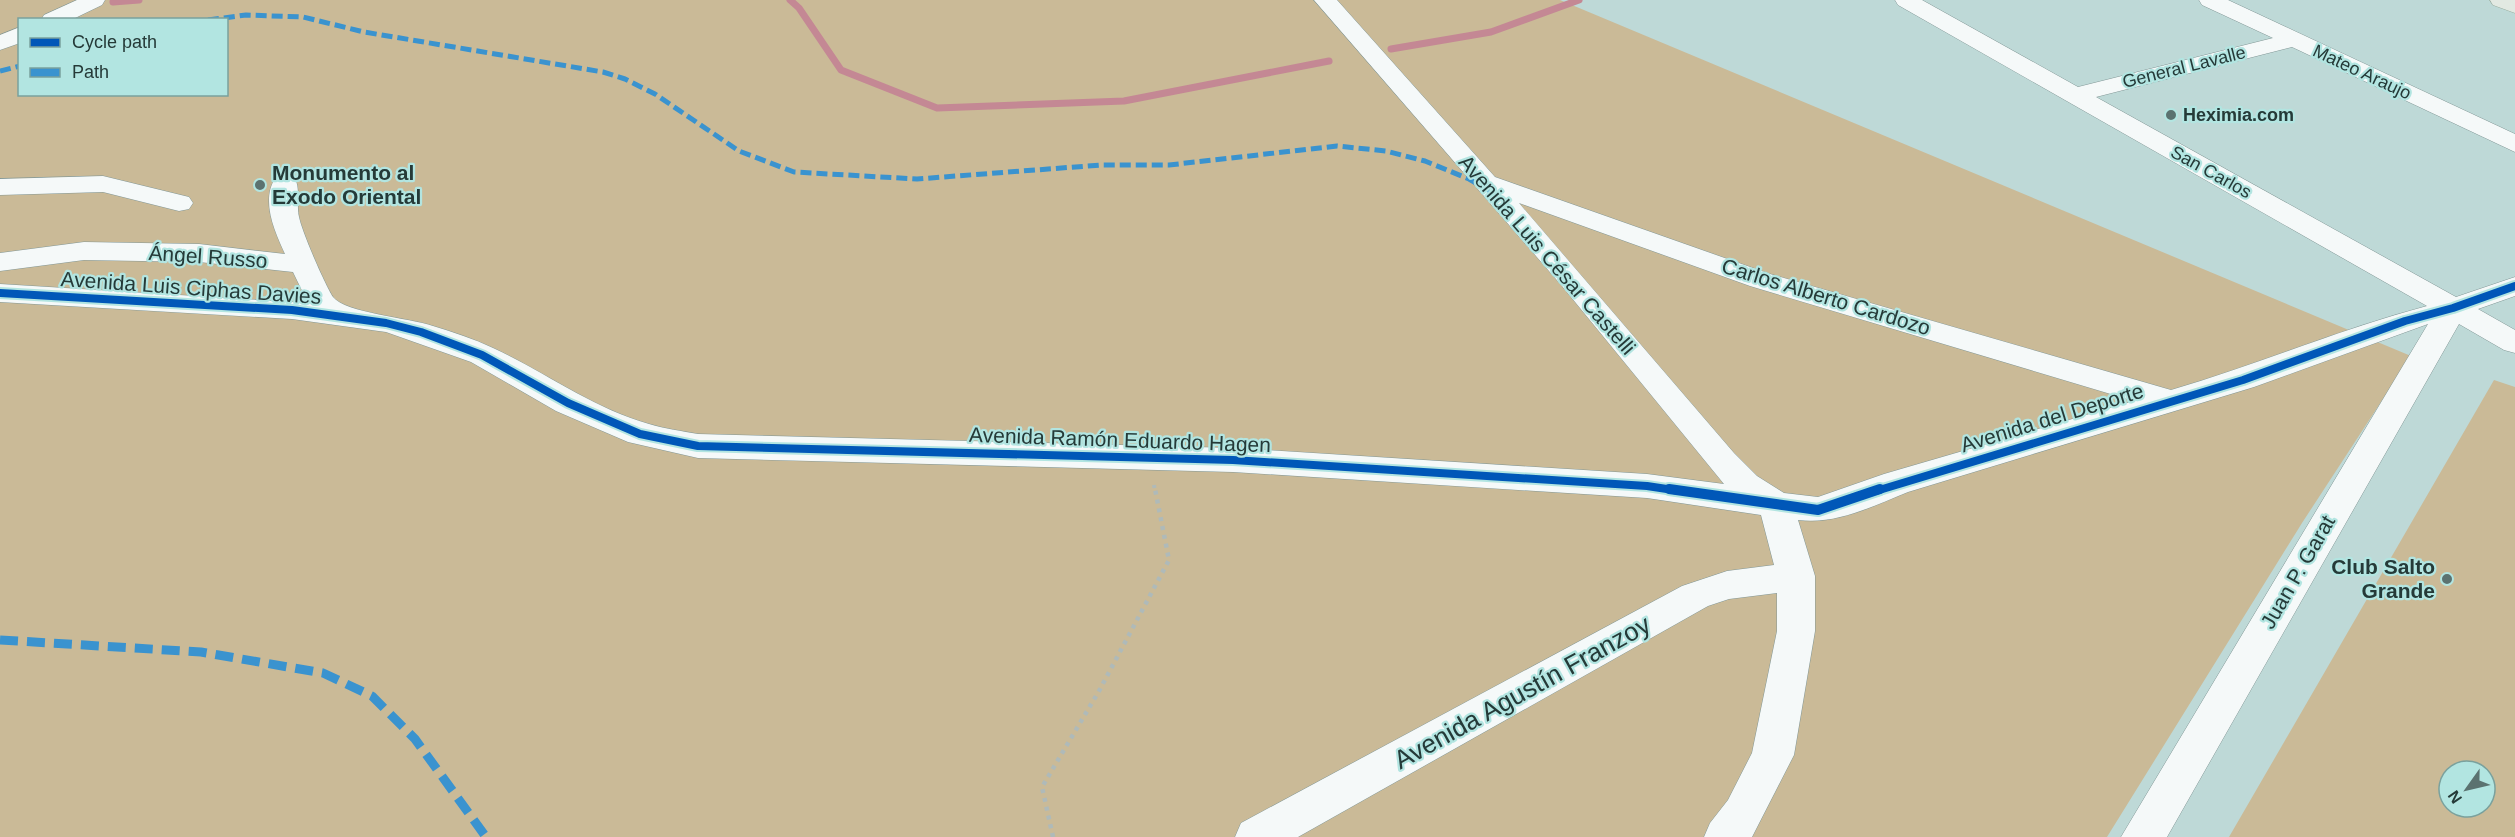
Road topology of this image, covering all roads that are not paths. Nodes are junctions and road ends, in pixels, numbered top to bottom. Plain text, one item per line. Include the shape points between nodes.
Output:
1 (94, 0) edge
2 (1325, 0) edge
3 (1906, 0) edge
4 (2210, 0) edge
5 (2501, 0) edge
6 (2515, 6) edge
7 (56, 18) edge
8 (18, 35) edge
9 (2293, 40) junction
10 (0, 43) edge
11 (2074, 95) junction
12 (2515, 144) edge
13 (1485, 182) junction
14 (285, 183) dead end
15 (0, 187) edge
16 (179, 203) dead end
17 (0, 262) edge
18 (305, 265) junction
19 (2515, 286) edge
20 (0, 293) edge
21 (2453, 308) junction
22 (386, 323) junction
23 (2515, 343) edge
24 (482, 355) joint
25 (2170, 401) junction
26 (1775, 503) junction
27 (1796, 576) junction
28 (1257, 837) edge
29 (1726, 837) edge
30 (2144, 837) edge

1 - 7 street
2 - 13 street, Avenida Luis César Castelli
3 - 11 street, San Carlos
4 - 9 street, Mateo Araujo
5 - 6 main road
8 - 10 street
9 - 11 street, General Lavalle
9 - 12 street, Mateo Araujo
11 - 21 street, San Carlos
13 - 25 street, Carlos Alberto Cardozo via 1760,280
13 - 26 street, Avenida Luis César Castelli via 1722,461 1745,485
14 - 18 street via 281,199 285,221
15 - 16 street via 103,184
17 - 18 street, Ángel Russo via 84,251 199,253
18 - 22 street via 320,302 334,315
19 - 21 street, Avenida del Deporte
20 - 22 street, Avenida Luis Ciphas Davies via 292,310
21 - 23 street, San Carlos
21 - 25 street, Avenida del Deporte
21 - 30 street, Juan P. Garat
22 - 24 street, Avenida Luis Ciphas Davies
24 - 26 street, Avenida Ramón Eduardo Hagen via 568,403 640,434 698,446 1233,460 1647,486
25 - 26 street, Avenida del Deporte via 1818,510
26 - 27 street
27 - 28 street, Avenida Agustín Franzoy via 1727,585 1695,596
27 - 29 street via 1796,631 1773,755 1743,814

